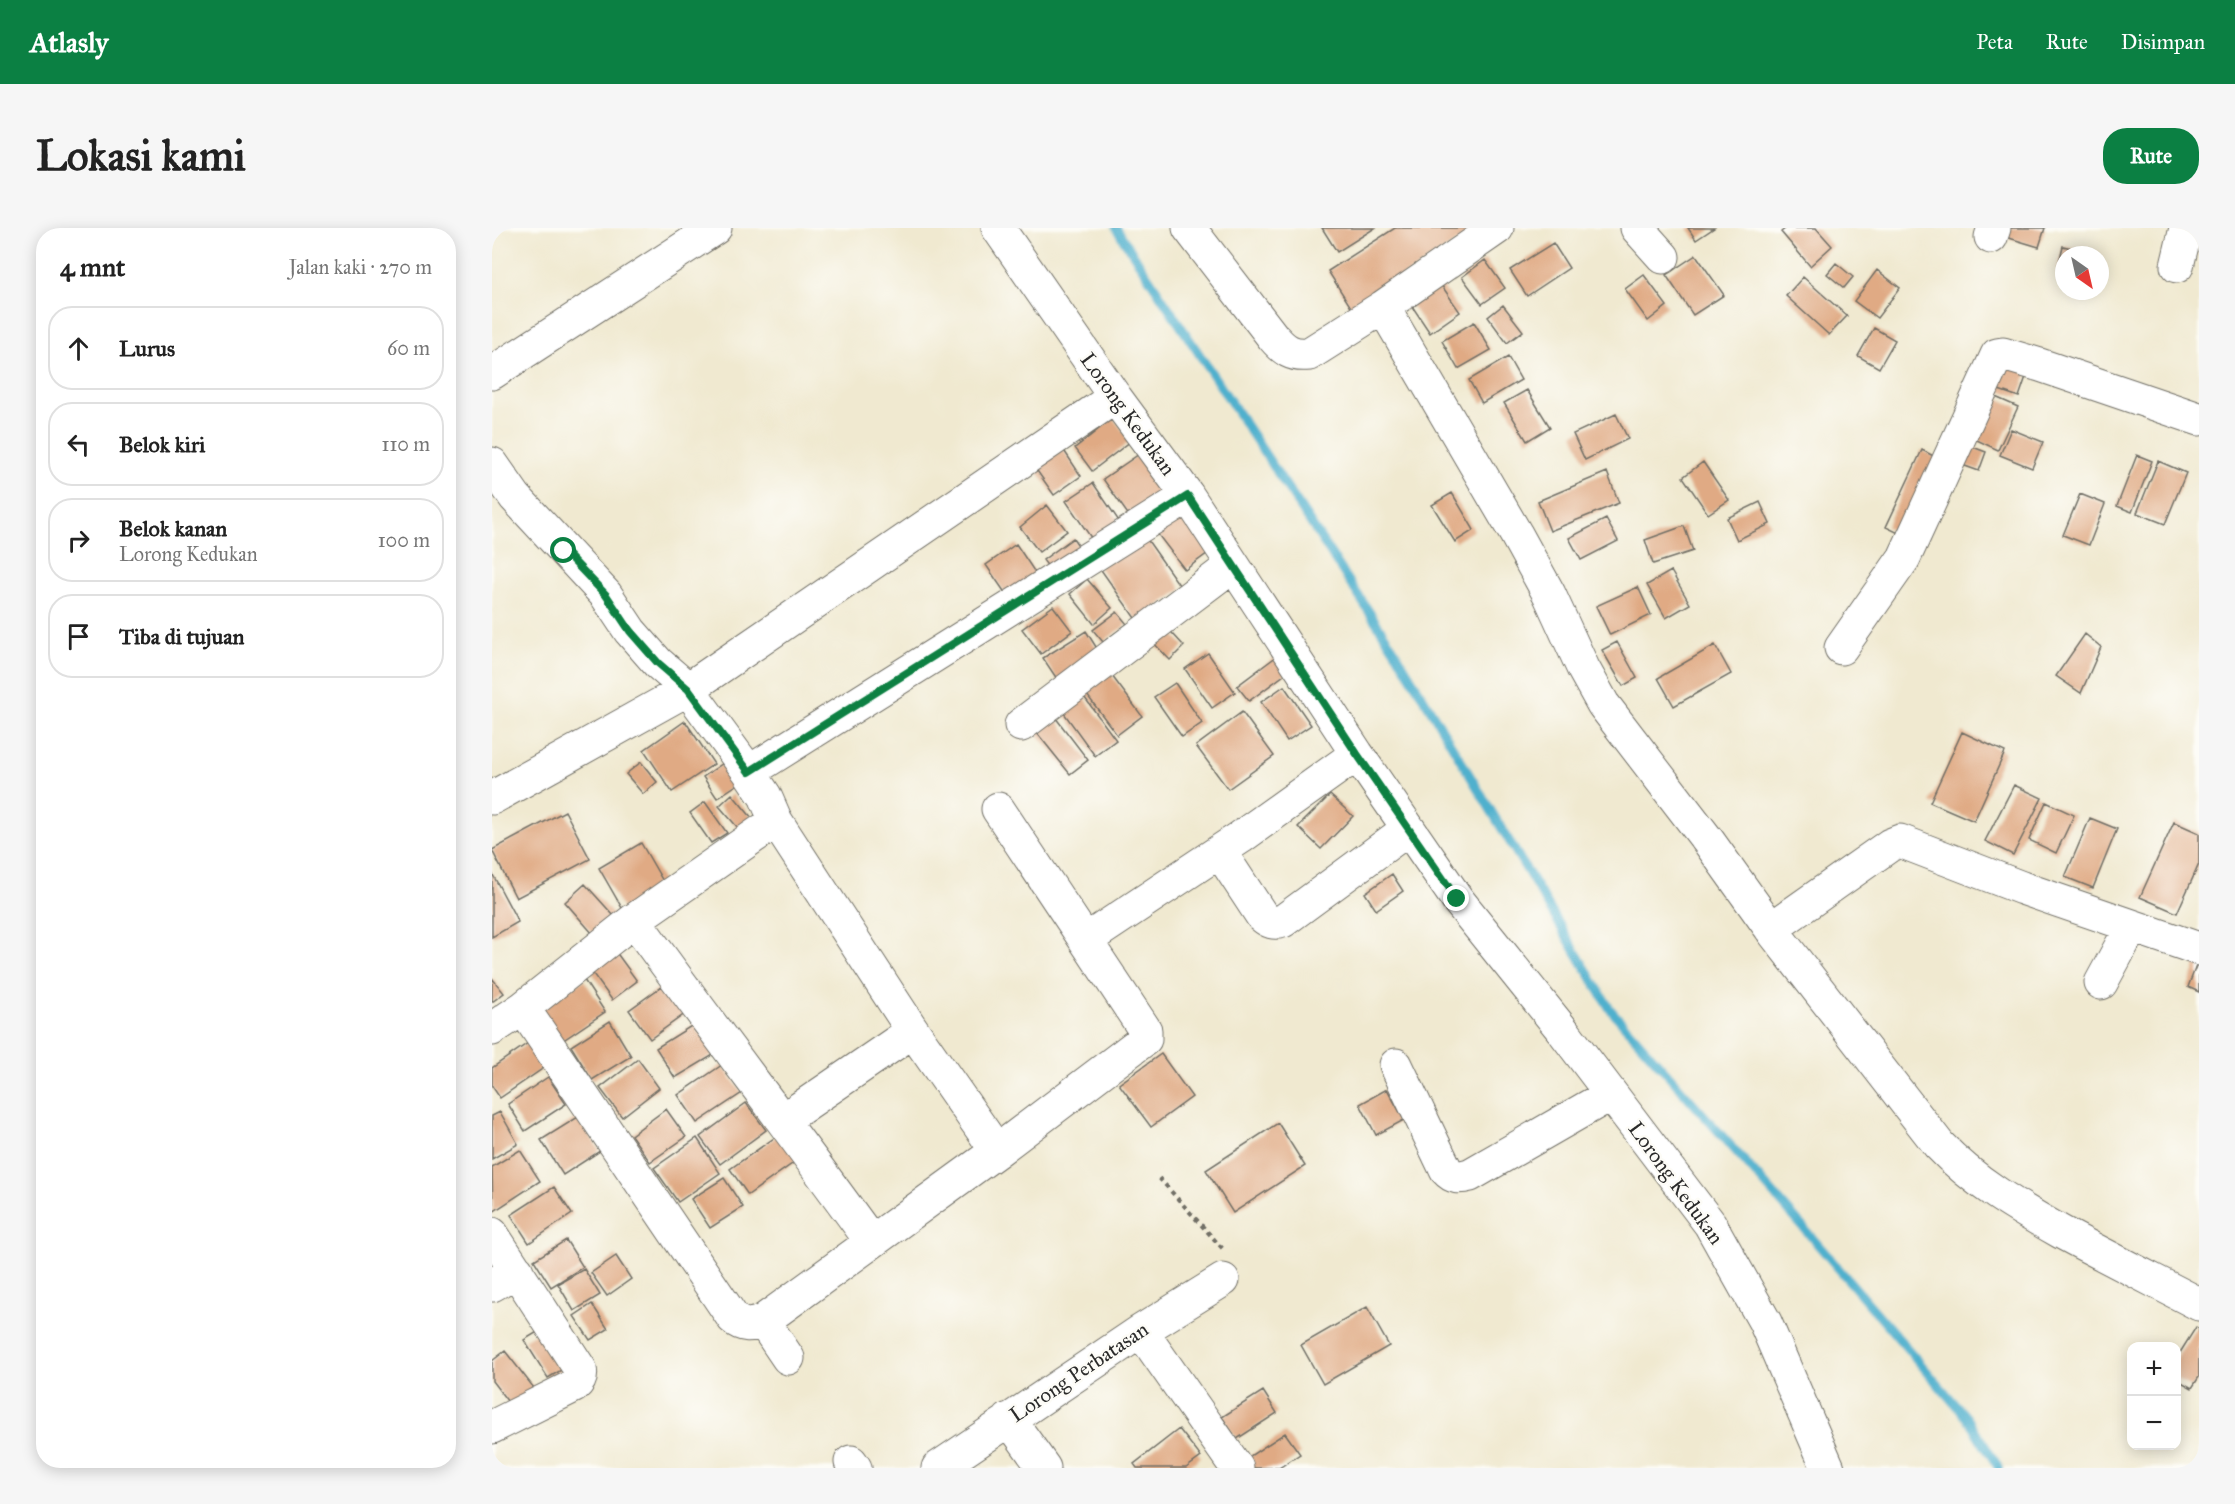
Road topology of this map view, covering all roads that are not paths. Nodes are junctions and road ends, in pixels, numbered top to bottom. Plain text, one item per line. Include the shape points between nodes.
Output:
1 (715, 228) edge
2 (998, 228) edge
3 (1189, 228) edge
4 (1497, 228) edge
5 (1637, 228) edge
6 (2186, 228) edge
7 (1663, 257) dead end
8 (2177, 266) dead end
9 (1383, 306) junction
10 (492, 373) edge
11 (1115, 398) junction
12 (2199, 419) edge
13 (492, 464) edge
14 (1188, 496) junction
15 (1233, 565) junction
16 (1841, 648) dead end
17 (688, 689) junction
18 (1021, 725) dead end
19 (1357, 754) junction
20 (749, 772) junction
21 (492, 798) edge
22 (998, 809) dead end
23 (776, 821) junction
24 (1408, 829) junction
25 (1220, 852) junction
26 (634, 920) junction
27 (2132, 926) junction
28 (1771, 929) junction
29 (1086, 940) junction
30 (2199, 949) edge
31 (2101, 983) dead end
32 (523, 1008) junction
33 (492, 1029) edge
34 (913, 1031) junction
35 (1396, 1065) dead end
36 (1611, 1094) junction
37 (783, 1120) junction
38 (997, 1151) junction
39 (492, 1234) edge
40 (871, 1241) junction
41 (505, 1278) edge
42 (1223, 1280) road end
43 (2199, 1304) edge
44 (763, 1321) junction
45 (1141, 1330) junction
46 (788, 1358) dead end
47 (1009, 1419) junction
48 (492, 1427) edge
49 (938, 1468) edge
50 (1044, 1468) edge
51 (1237, 1468) edge
52 (1828, 1468) edge

1 - 10 street
2 - 11 street, Lorong Kedukan
3 - 9 street via 1289,353 1309,354
4 - 9 street
5 - 7 street
6 - 8 street
9 - 28 street via 1516,534 1604,704
11 - 14 street, Lorong Kedukan
11 - 17 street
12 - 16 street via 2040,364 1997,355 1904,558
13 - 17 street via 516,497 606,595 630,631
14 - 15 street, Lorong Kedukan
14 - 20 street
15 - 18 street
15 - 19 street, Lorong Kedukan
17 - 20 street
17 - 21 street
19 - 24 street, Lorong Kedukan
19 - 25 street
20 - 23 street
22 - 29 street
23 - 26 street
23 - 34 street
24 - 25 street via 1277,923 1262,916
24 - 36 street, Lorong Kedukan via 1478,927
25 - 29 street
26 - 32 street
26 - 37 street
27 - 28 street via 1897,841
27 - 30 street
27 - 31 street
28 - 43 street via 1939,1145 1962,1169 2017,1207
29 - 38 street via 1145,1030 1145,1039
32 - 33 street
32 - 44 street via 733,1318 745,1325
34 - 37 street
34 - 38 street
35 - 36 street via 1446,1170 1460,1178
36 - 52 street, Lorong Kedukan via 1710,1224 1765,1322
37 - 40 street
38 - 40 street
39 - 41 street
40 - 44 street
41 - 48 street via 581,1374 574,1386
42 - 45 street, Lorong Perbatasan
44 - 46 street
45 - 47 street, Lorong Perbatasan
45 - 51 street
47 - 49 street, Lorong Perbatasan
47 - 50 street

